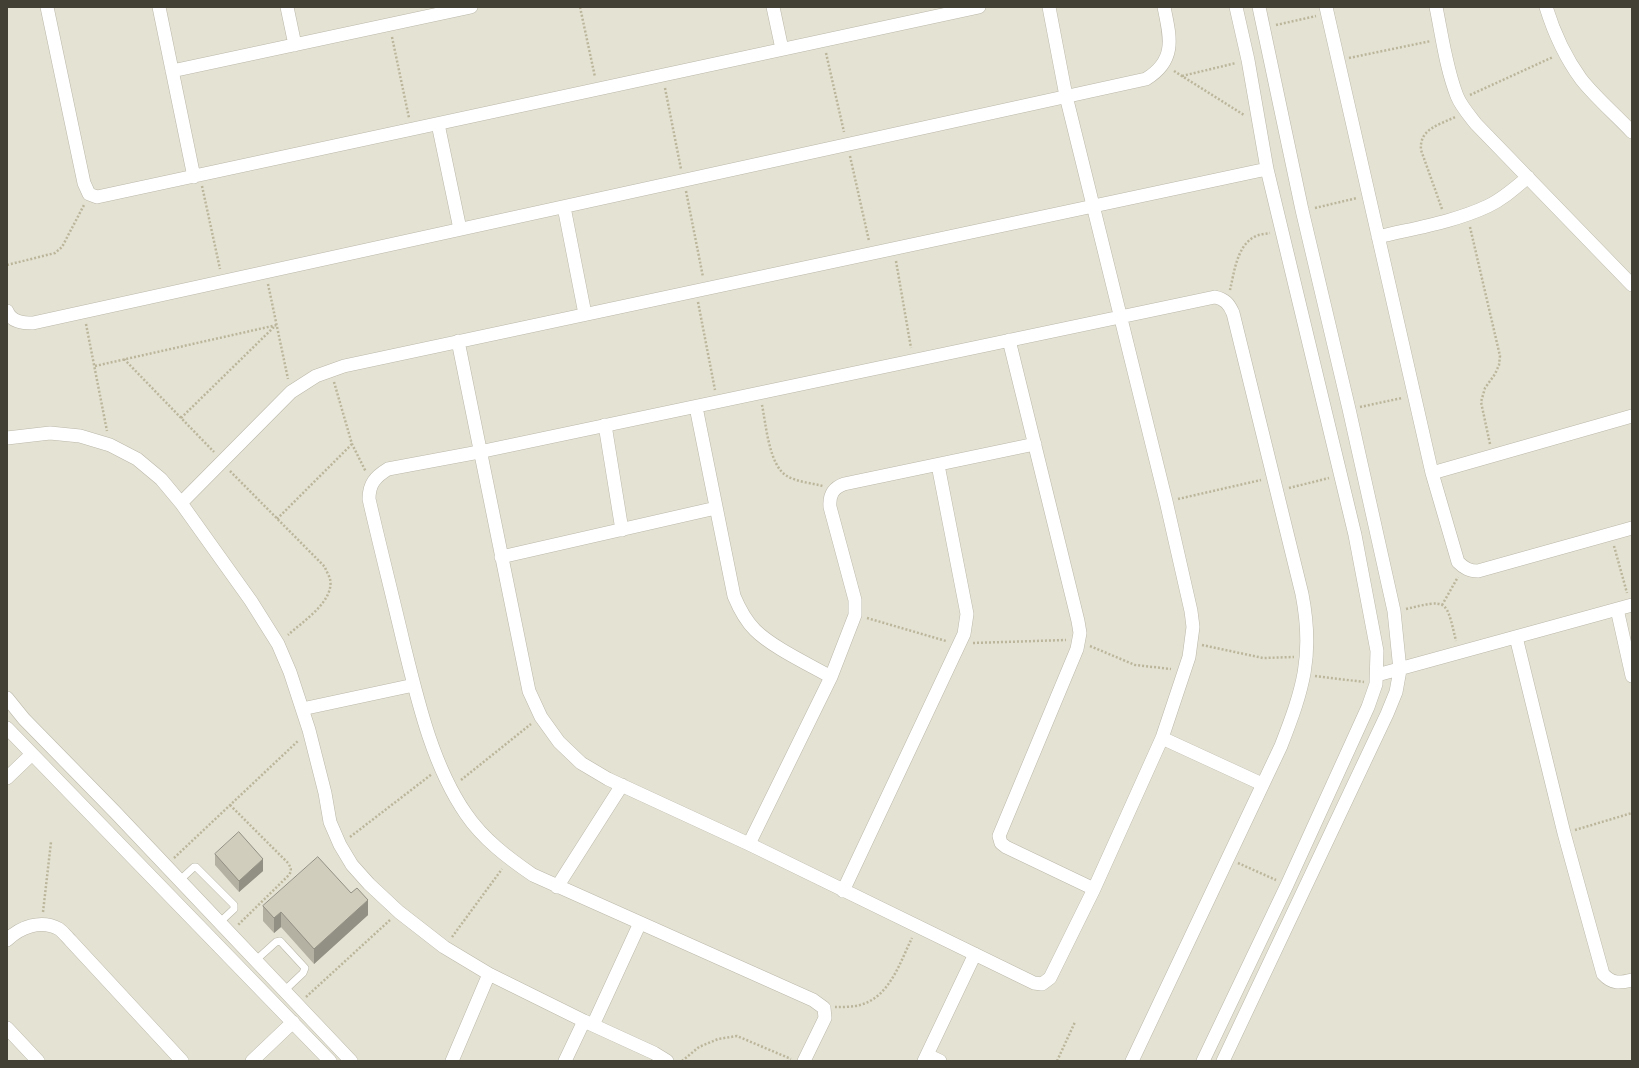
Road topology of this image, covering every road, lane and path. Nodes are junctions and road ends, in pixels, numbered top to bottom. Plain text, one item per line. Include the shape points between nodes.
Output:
1 (47, 7) edge
2 (159, 7) edge
3 (287, 7) edge
4 (471, 7) edge
5 (580, 7) edge
6 (773, 7) edge
7 (978, 7) edge
8 (1049, 7) edge
9 (1164, 7) edge
10 (1236, 7) edge
11 (1259, 7) edge
12 (1436, 7) edge
13 (1546, 7) edge
14 (1327, 10) edge
15 (389, 24) junction
16 (1263, 28) junction
17 (1443, 38) junction
18 (295, 45) junction
19 (782, 49) junction
20 (1564, 52) junction
21 (1248, 60) junction
22 (1338, 60) junction
23 (1163, 65) junction
24 (172, 71) junction
25 (1182, 76) junction
26 (597, 90) junction
27 (1066, 96) junction
28 (1462, 105) junction
29 (438, 124) junction
30 (1258, 124) junction
31 (412, 130) junction
32 (1632, 132) edge
33 (1267, 169) junction
34 (197, 176) junction
35 (1528, 177) junction
36 (89, 194) junction
37 (1369, 196) junction
38 (1094, 206) junction
39 (564, 207) junction
40 (1302, 210) junction
41 (1467, 215) junction
42 (1446, 220) junction
43 (460, 229) junction
44 (1282, 230) junction
45 (1378, 237) junction
46 (893, 249) junction
47 (7, 265) edge
48 (265, 272) junction
49 (223, 281) junction
50 (1632, 285) edge
51 (695, 291) junction
52 (1227, 302) junction
53 (7, 311) edge
54 (84, 312) junction
55 (586, 314) junction
56 (1121, 317) junction
57 (277, 325) junction
58 (1009, 340) junction
59 (458, 342) junction
60 (124, 360) junction
61 (913, 360) junction
62 (95, 366) junction
63 (331, 370) junction
64 (291, 392) junction
65 (759, 392) junction
66 (1415, 396) junction
67 (717, 402) junction
68 (696, 407) junction
69 (1349, 409) junction
70 (1632, 416) edge
71 (180, 418) junction
72 (604, 426) junction
73 (7, 438) edge
74 (352, 444) junction
75 (1035, 444) junction
76 (110, 445) junction
77 (480, 452) junction
78 (1493, 455) junction
79 (222, 462) junction
80 (938, 465) junction
81 (1432, 473) junction
82 (1341, 476) junction
83 (372, 483) junction
84 (1275, 484) junction
85 (834, 489) junction
86 (1166, 501) junction
87 (181, 503) junction
88 (716, 508) junction
89 (277, 519) junction
90 (1632, 528) edge
91 (622, 530) junction
92 (1611, 534) junction
93 (501, 557) junction
94 (1463, 568) junction
95 (1442, 605) junction
96 (1631, 605) edge
97 (1617, 609) junction
98 (1394, 611) junction
99 (855, 615) junction
100 (1516, 637) junction
101 (959, 643) junction
102 (1079, 643) junction
103 (1192, 643) junction
104 (278, 644) junction
105 (1459, 653) junction
106 (1307, 656) junction
107 (1185, 670) junction
108 (1400, 670) junction
109 (1305, 674) junction
110 (1632, 676) edge
111 (831, 677) junction
112 (1377, 679) junction
113 (414, 684) junction
114 (7, 698) edge
115 (302, 709) junction
116 (540, 717) junction
117 (7, 728) edge
118 (309, 730) junction
119 (1162, 738) junction
120 (32, 754) junction
121 (440, 768) junction
122 (7, 778) edge
123 (1262, 784) junction
124 (622, 785) junction
125 (450, 789) junction
126 (230, 805) junction
127 (115, 812) junction
128 (1632, 813) edge
129 (101, 825) junction
130 (1564, 833) junction
131 (51, 842) dead end
132 (749, 844) junction
133 (340, 845) junction
134 (1227, 858) junction
135 (510, 859) junction
136 (166, 866) junction
137 (180, 880) junction
138 (1287, 885) junction
139 (557, 887) junction
140 (1094, 889) junction
141 (843, 891) junction
142 (399, 912) junction
143 (220, 922) junction
144 (640, 923) junction
145 (42, 924) junction
146 (918, 927) junction
147 (230, 933) junction
148 (7, 940) edge
149 (444, 947) junction
150 (975, 954) junction
151 (256, 960) junction
152 (489, 974) junction
153 (1632, 980) edge
154 (285, 990) junction
155 (298, 1004) junction
156 (824, 1008) junction
157 (294, 1022) junction
158 (1075, 1022) dead end
159 (588, 1023) junction
160 (7, 1028) edge
161 (925, 1058) edge
162 (38, 1061) edge
163 (182, 1061) edge
164 (252, 1061) edge
165 (330, 1061) edge
166 (351, 1061) edge
167 (452, 1061) edge
168 (565, 1061) edge
169 (666, 1061) edge
170 (682, 1061) edge
171 (796, 1061) edge
172 (804, 1061) edge
173 (940, 1061) edge
174 (1058, 1061) edge
175 (1132, 1061) edge
176 (1203, 1061) edge
177 (1223, 1061) edge

1 - 36 street via 84,183
2 - 24 street
3 - 18 street
4 - 15 street
5 - 26 path
6 - 19 street
7 - 19 street
8 - 27 street
9 - 23 street via 1170,39 1169,53
10 - 21 street
11 - 16 street
12 - 17 street
13 - 20 street
14 - 16 path
14 - 22 street
15 - 18 street
15 - 31 path
16 - 40 street
17 - 22 path
17 - 28 street via 1452,80
18 - 24 street
19 - 26 street
20 - 28 path
20 - 32 street via 1582,80
21 - 25 path
21 - 30 street
22 - 37 street
23 - 25 path
23 - 27 street via 1146,79
24 - 34 street
25 - 30 path
26 - 29 street
27 - 38 street
27 - 39 street
28 - 35 street via 1476,124
28 - 42 path via 1423,135 1420,142
29 - 31 street
29 - 43 street
30 - 33 street
31 - 34 street
33 - 38 street
33 - 44 street
34 - 36 street via 97,197
34 - 49 path
35 - 41 street via 1510,192
35 - 50 street
36 - 47 path via 62,247 54,253
37 - 40 path
37 - 45 street
38 - 46 street
38 - 56 street
39 - 43 street
39 - 55 street
40 - 69 street
41 - 42 street
41 - 78 path via 1500,356 1499,365 1485,388 1481,402
42 - 45 street
43 - 48 street
44 - 52 path via 1255,236 1245,244 1239,255
44 - 82 street
45 - 66 street
46 - 51 street
46 - 61 path
48 - 49 street
48 - 57 path
49 - 54 street
51 - 55 street
51 - 67 path
52 - 56 street via 1209,298
52 - 84 street via 1233,313
53 - 54 street via 20,322 33,323
54 - 62 path
55 - 59 street
56 - 58 street
56 - 86 street
57 - 60 path
57 - 64 path
57 - 71 path
58 - 61 street
58 - 75 street
59 - 63 street
59 - 77 street
60 - 62 path
60 - 71 path
61 - 65 street
62 - 76 path
63 - 64 street
63 - 74 path
64 - 79 street
65 - 67 street
65 - 85 path via 773,457 780,471 794,479
66 - 69 path
66 - 81 street
67 - 68 street
68 - 72 street
68 - 88 street
69 - 98 street
70 - 78 street
71 - 79 path
72 - 77 street
72 - 91 street
73 - 76 street via 50,433 80,436
74 - 83 path
74 - 89 path
75 - 80 street
75 - 102 street via 1078,621
76 - 87 street via 143,464 161,479
77 - 83 street via 388,469 378,474
77 - 93 street
78 - 81 street
79 - 87 street
79 - 89 path
80 - 85 street via 844,484
80 - 101 street via 967,614 965,629
81 - 94 street via 1455,554
82 - 84 path
82 - 112 street via 1375,643
83 - 113 street via 369,499
84 - 86 path
84 - 106 street via 1306,614
85 - 99 street via 829,501 830,507 855,600
86 - 103 street via 1191,611
87 - 104 street via 251,601
88 - 91 street
88 - 111 street via 734,596 743,615 754,630 769,641
89 - 104 path via 325,567 330,580 329,593 322,605
90 - 92 street
91 - 93 street
92 - 94 street via 1478,571
92 - 96 path
93 - 116 street via 529,691
94 - 95 path
95 - 98 path via 1432,603
95 - 105 path via 1450,614
96 - 97 street
97 - 100 street
97 - 110 street
98 - 108 street
99 - 101 path
99 - 111 street
100 - 105 street
100 - 130 street
101 - 102 path via 1061,639
101 - 141 street
102 - 107 path via 1135,665
102 - 140 street via 999,836 1001,843 1006,847
103 - 106 path via 1263,658
103 - 107 street
104 - 115 street
105 - 108 street
106 - 109 street
107 - 119 street
108 - 112 street
108 - 177 street via 1396,692 1387,714
109 - 112 path
109 - 123 street via 1296,708
111 - 132 street
112 - 138 street via 1368,707
113 - 115 street
113 - 121 street
114 - 127 street
115 - 118 street
116 - 124 street via 559,742 581,764
116 - 125 path
117 - 120 street
118 - 126 path
118 - 133 street via 330,822
119 - 123 street
119 - 140 street
120 - 122 street
120 - 129 street
121 - 125 street
121 - 133 path
123 - 134 street
124 - 132 street
124 - 139 street
125 - 135 street via 466,815 486,839
126 - 136 path
126 - 147 path via 291,867 289,875
127 - 129 street
127 - 136 street
128 - 130 path
129 - 157 street
130 - 153 street via 1603,974 1616,983
131 - 145 path
132 - 141 street
133 - 142 street via 352,865
134 - 138 path
134 - 175 street
135 - 139 street
135 - 149 path
136 - 137 street
137 - 143 street
137 - 143 lane via 196,867 234,905 234,909
138 - 176 street
139 - 144 street
140 - 150 street via 1050,978 1042,984 1034,983
141 - 146 street
142 - 149 street
142 - 155 path
143 - 147 street
144 - 156 street via 813,1000
144 - 159 street
145 - 148 street via 25,927
145 - 163 street via 58,929 70,940
146 - 150 street
146 - 156 path via 887,987 879,995 860,1006
147 - 151 street
149 - 152 street
150 - 161 street
151 - 154 street
151 - 154 lane via 276,942 282,943 305,968
152 - 159 street
152 - 167 street
154 - 155 street
155 - 166 street
156 - 172 street via 825,1018
157 - 164 street
157 - 165 street
158 - 174 path
159 - 168 street
159 - 169 street
160 - 162 street
161 - 173 street
170 - 171 path via 699,1047 718,1039 737,1036

